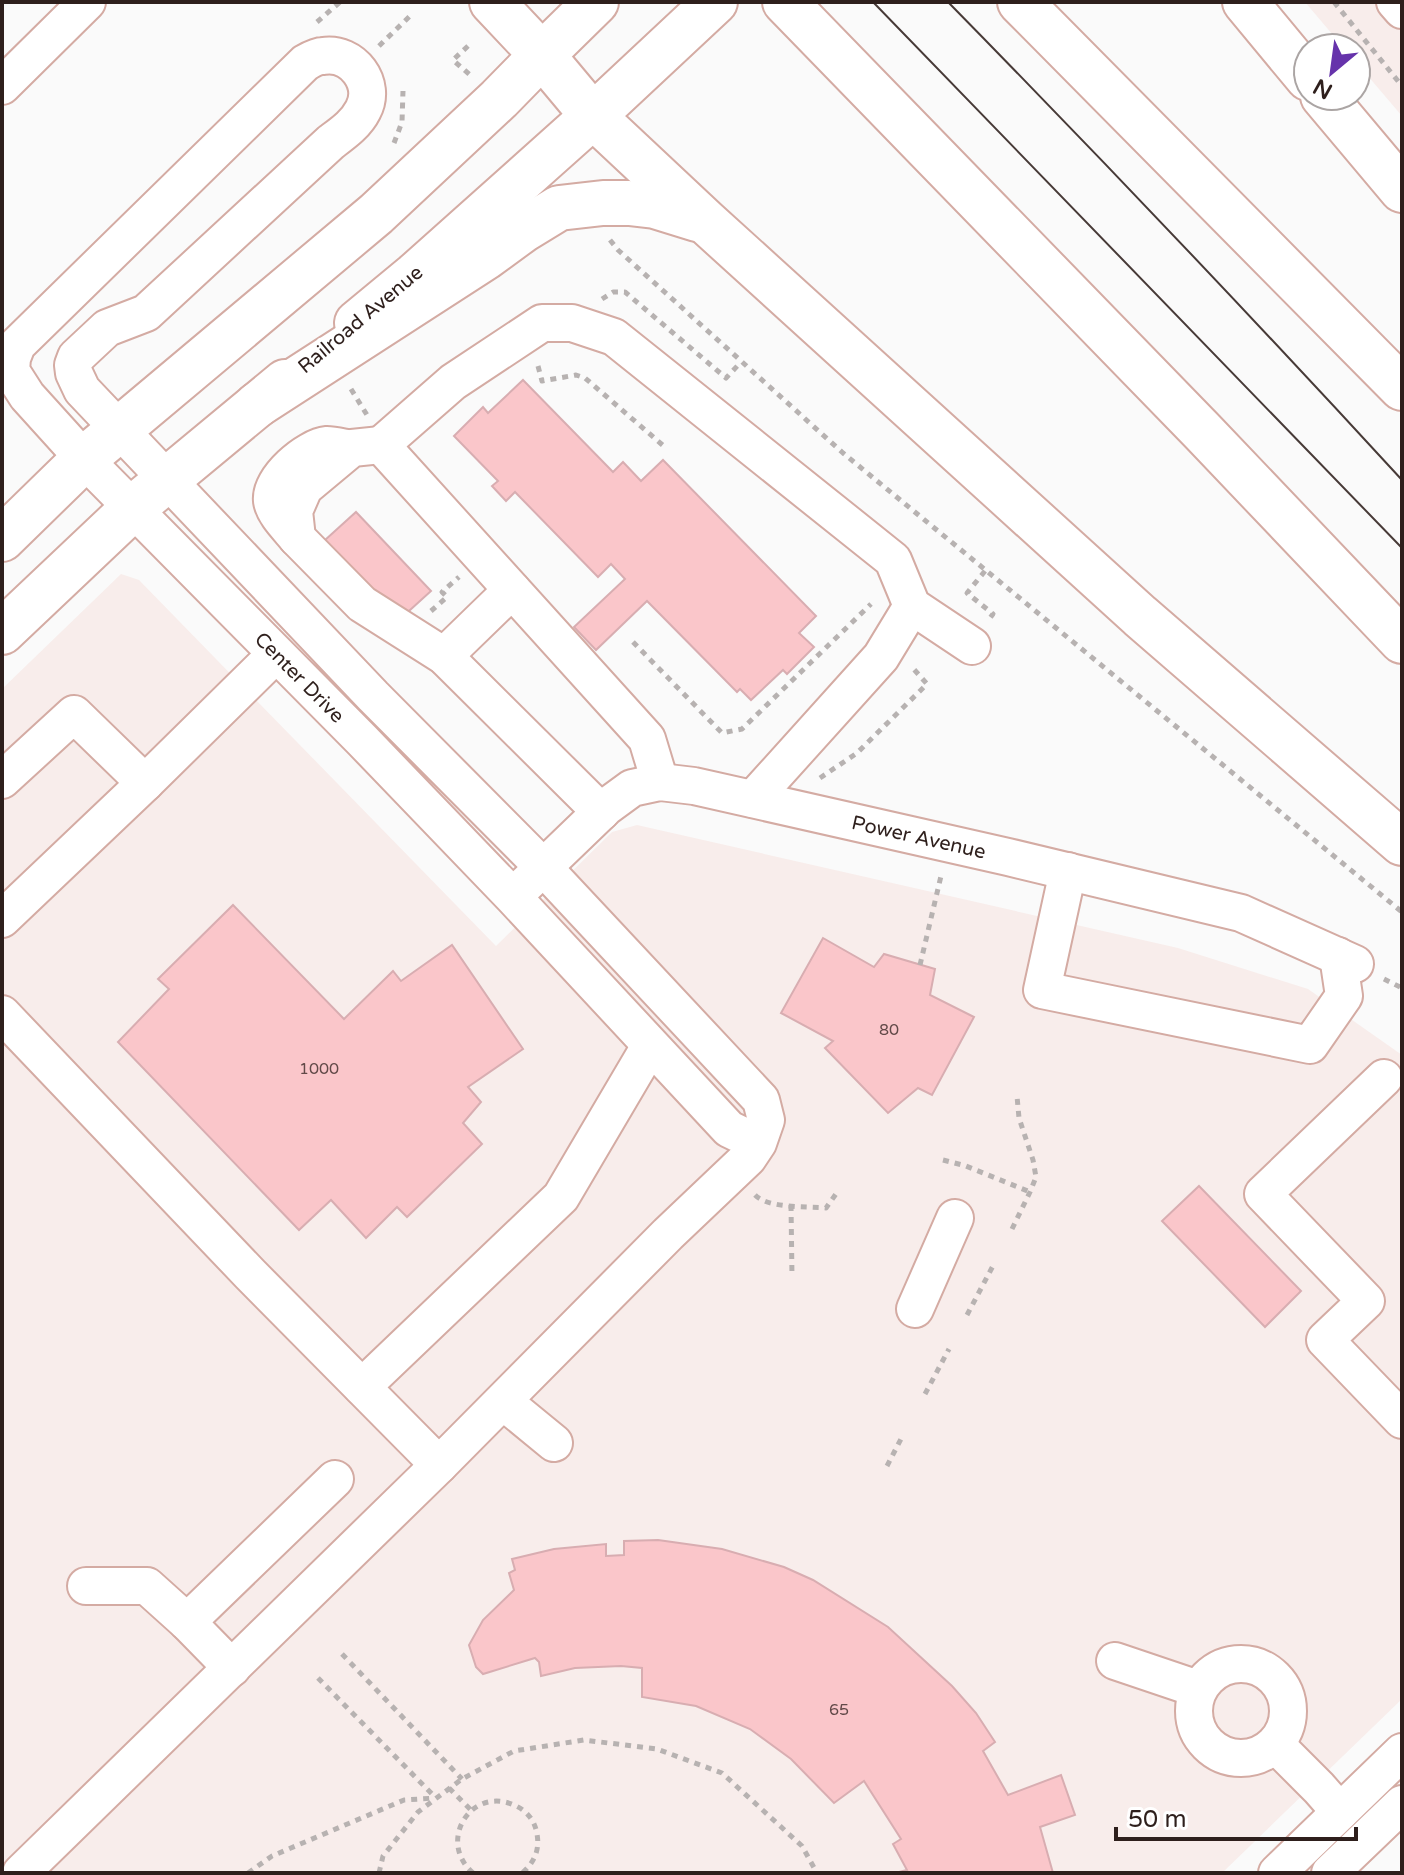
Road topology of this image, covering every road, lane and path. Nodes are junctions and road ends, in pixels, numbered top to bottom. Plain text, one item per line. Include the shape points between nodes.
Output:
1 (87, 2) edge
2 (492, 2) edge
3 (596, 2) edge
4 (715, 2) edge
5 (785, 2) edge
6 (1020, 2) edge
7 (1245, 2) edge
8 (1334, 2) edge
9 (1395, 2) edge
10 (1402, 10) edge
11 (410, 16) dead end
12 (468, 46) dead end
13 (374, 50) dead end
14 (542, 55) junction
15 (1292, 59) edge
16 (7, 70) edge
17 (470, 76) dead end
18 (1402, 86) edge
19 (1336, 112) edge
20 (593, 116) junction
21 (1402, 190) edge
22 (705, 221) junction
23 (605, 234) dead end
24 (78, 284) junction
25 (594, 310) dead end
26 (107, 328) junction
27 (536, 356) dead end
28 (741, 362) junction
29 (1402, 388) edge
30 (351, 389) dead end
31 (257, 405) junction
32 (120, 430) junction
33 (369, 435) junction
34 (666, 448) dead end
35 (84, 459) junction
36 (168, 479) junction
37 (133, 508) junction
38 (2, 539) edge
39 (481, 556) junction
40 (985, 571) junction
41 (512, 590) junction
42 (895, 607) junction
43 (2, 632) edge
44 (408, 633) junction
45 (980, 634) joint
46 (1402, 641) edge
47 (633, 642) dead end
48 (276, 654) junction
49 (444, 656) junction
50 (918, 658) dead end
51 (2, 780) edge
52 (660, 782) junction
53 (145, 783) junction
54 (812, 784) dead end
55 (753, 799) junction
56 (601, 812) junction
57 (1402, 843) edge
58 (543, 867) junction
59 (1068, 871) junction
60 (938, 888) dead end
61 (513, 897) junction
62 (1402, 912) edge
63 (2, 919) edge
64 (920, 965) dead end
65 (2, 1014) edge
66 (650, 1046) junction
67 (1384, 1078) dead end
68 (1017, 1096) dead end
69 (758, 1143) junction
70 (943, 1160) dead end
71 (749, 1188) dead end
72 (838, 1191) dead end
73 (1030, 1192) junction
74 (791, 1205) junction
75 (955, 1218) dead end
76 (1012, 1229) dead end
77 (995, 1262) dead end
78 (792, 1277) dead end
79 (915, 1309) dead end
80 (967, 1315) dead end
81 (949, 1349) dead end
82 (362, 1387) junction
83 (925, 1394) dead end
84 (504, 1402) junction
85 (1402, 1420) edge
86 (902, 1437) dead end
87 (554, 1443) dead end
88 (439, 1465) junction
89 (887, 1466) dead end
90 (335, 1479) dead end
91 (86, 1586) dead end
92 (187, 1622) junction
93 (342, 1654) dead end
94 (1115, 1661) dead end
95 (232, 1668) junction
96 (318, 1678) dead end
97 (1198, 1689) junction
98 (1275, 1744) junction
99 (1402, 1752) edge
100 (462, 1779) junction
101 (449, 1788) junction
102 (436, 1797) junction
103 (1402, 1804) edge
104 (471, 1811) junction
105 (1340, 1812) junction
106 (21, 1873) edge
107 (248, 1873) edge
108 (379, 1873) edge
109 (473, 1873) edge
110 (522, 1873) edge
111 (817, 1873) edge
112 (1277, 1873) edge
113 (1330, 1873) edge

1 - 16 street
2 - 14 main road
3 - 14 main road
4 - 20 main road, Railroad Avenue
5 - 46 main road
6 - 29 main road
7 - 15 main road
8 - 18 path
9 - 10 street
11 - 13 path
12 - 17 path via 453,60
14 - 20 main road
14 - 32 main road via 376,214
19 - 21 main road
20 - 22 main road
20 - 31 main road, Railroad Avenue via 415,275
22 - 31 main road via 629,203 559,208
22 - 57 main road via 1140,616
23 - 28 path
24 - 26 street
24 - 26 street via 305,63 337,56 365,78 369,93 363,111 348,129 146,313
24 - 35 street, Center Drive via 17,345 11,371
25 - 28 path via 613,292 625,292 726,378
26 - 32 street, Center Drive via 76,357 74,373 82,390
27 - 34 path via 542,381 585,378
28 - 40 path
30 - 33 path via 368,417
31 - 36 main road, Railroad Avenue
32 - 35 main road
32 - 36 street, Center Drive
33 - 39 street
33 - 42 street via 542,323 572,323 614,337 893,560
33 - 44 street via 304,488 294,511 297,538 362,604
35 - 37 street, Center Drive
35 - 38 main road
36 - 37 main road, Railroad Avenue
36 - 58 street, Center Drive
37 - 43 main road, Railroad Avenue
37 - 48 street, Center Drive
39 - 41 street
39 - 44 path
40 - 45 path via 967,593 993,614
40 - 62 path
41 - 49 street
41 - 52 street via 647,739
42 - 45 street
42 - 47 path via 871,604 742,729 722,733
42 - 55 street via 881,657
44 - 49 street
48 - 53 street
48 - 61 street, Center Drive
49 - 56 street
50 - 54 path via 910,665 927,684 857,753
51 - 53 street via 74,714
52 - 55 street, Power Avenue
52 - 56 street, Power Avenue via 632,788
53 - 63 street
55 - 59 street, Power Avenue
56 - 58 street, Power Avenue
58 - 61 street, Power Avenue
58 - 69 street, Center Drive via 761,1100 766,1120
59 - 59 street, Power Avenue via 1241,913 1346,960 1344,996 1310,1045 1042,990
60 - 64 path
61 - 66 street, Center Drive
65 - 82 street
66 - 69 street, Center Drive via 729,1129
66 - 82 street via 561,1197
67 - 85 street via 1263,1194 1366,1301 1325,1340
68 - 73 path via 1036,1177
69 - 84 street
70 - 73 path
71 - 74 path via 768,1203
72 - 74 path via 826,1208
73 - 76 path
74 - 78 path
75 - 79 street
77 - 80 path
81 - 83 path
82 - 88 street
84 - 87 street
84 - 88 street
86 - 89 path
88 - 95 street
90 - 92 street
91 - 92 street via 147,1586
92 - 95 street
93 - 100 path
94 - 97 street
95 - 106 street
96 - 102 path
97 - 98 street via 1195,1724 1215,1752 1246,1759
97 - 98 street via 1218,1668 1231,1664 1267,1671 1287,1700 1287,1724
98 - 105 street
99 - 105 street
100 - 101 path
100 - 111 path via 514,1751 584,1740 657,1749 722,1773 802,1846
101 - 102 path
101 - 104 path
102 - 107 path via 404,1800 272,1856
102 - 108 path via 383,1856
103 - 113 street
104 - 109 path via 458,1834 458,1847
104 - 110 path via 482,1804 508,1802 530,1817 539,1841
105 - 112 street

